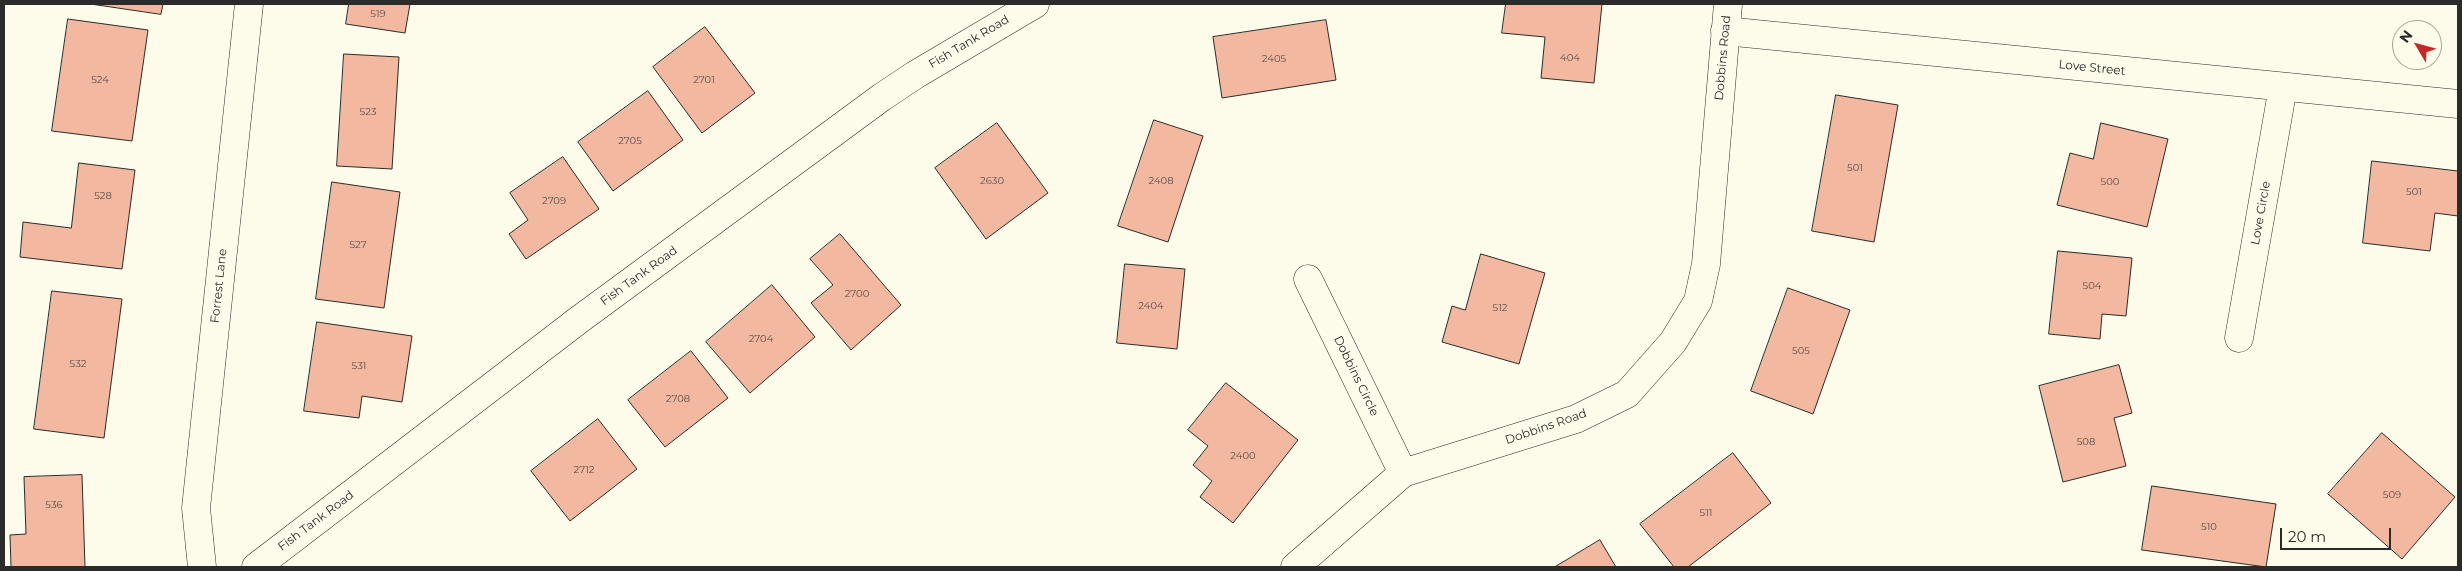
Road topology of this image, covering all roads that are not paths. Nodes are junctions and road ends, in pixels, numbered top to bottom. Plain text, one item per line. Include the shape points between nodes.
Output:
1 (249, 4) edge
2 (1034, 4) edge
3 (1728, 4) edge
4 (1725, 31) junction
5 (2283, 87) junction
6 (2458, 104) edge
7 (1308, 279) dead end
8 (2239, 338) dead end
9 (1403, 473) junction
10 (202, 567) edge
11 (256, 567) edge
12 (1295, 567) edge

1 - 10 street, Forrest Lane via 196,508
2 - 11 street, Fish Tank Road via 882,97 580,319
3 - 4 street, Dobbins Road
4 - 5 street, Love Street
4 - 9 street, Dobbins Road via 1706,264 1698,301 1672,342 1627,394 1576,419
5 - 6 street, Love Street
5 - 8 street, Love Circle
7 - 9 street, Dobbins Circle
9 - 12 street, Dobbins Road

